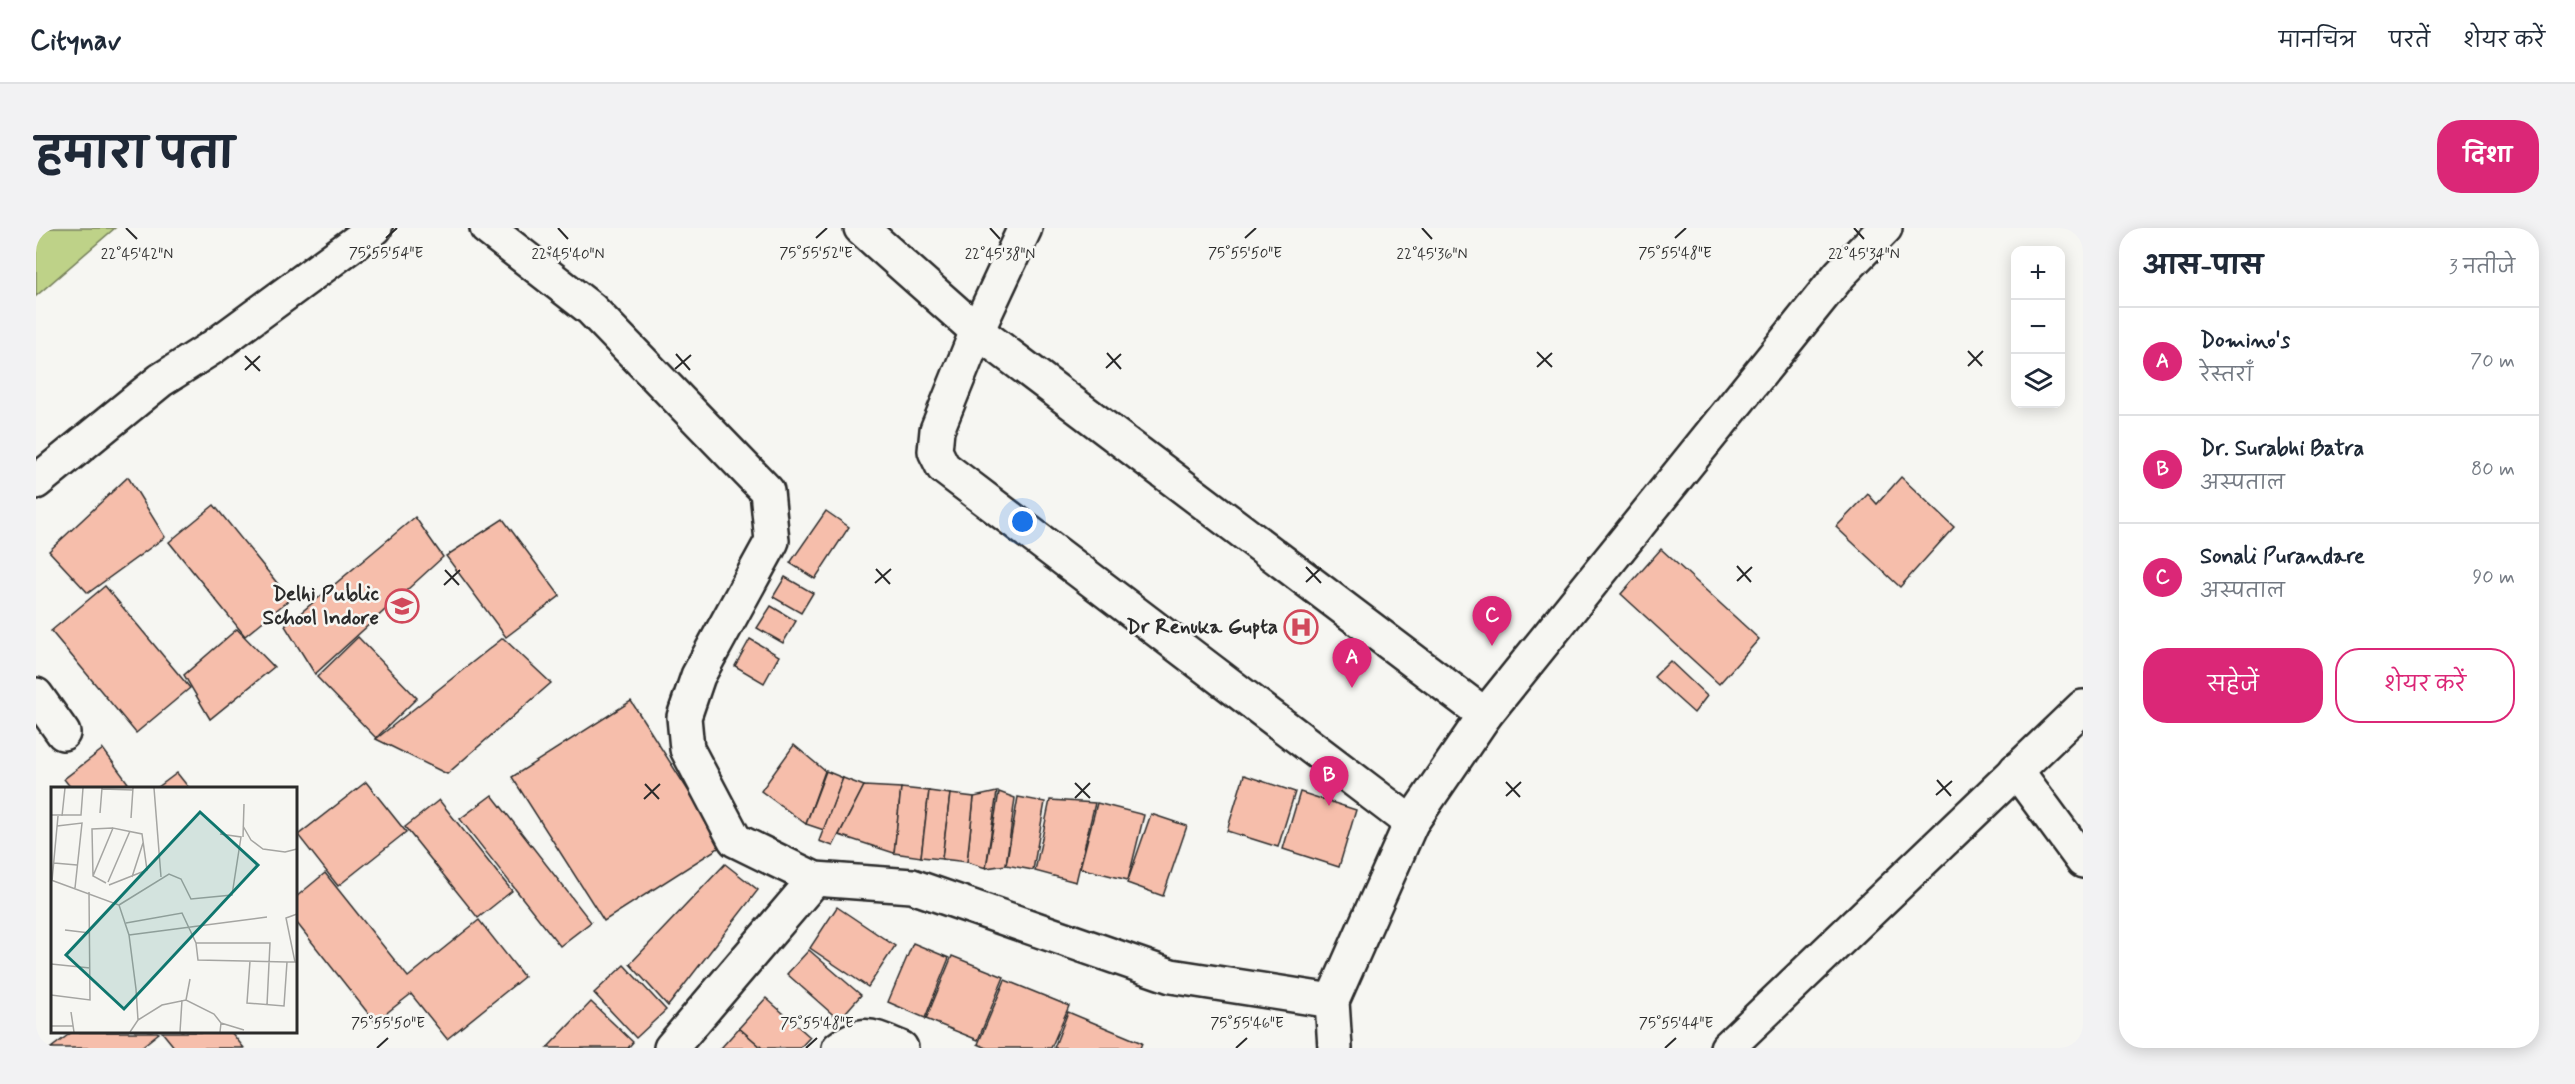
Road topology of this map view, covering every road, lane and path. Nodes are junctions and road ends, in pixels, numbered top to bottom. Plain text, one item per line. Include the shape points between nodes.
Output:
1 (375, 228) edge
2 (487, 228) edge
3 (861, 228) edge
4 (1025, 228) edge
5 (1885, 228) edge
6 (977, 331) junction
7 (36, 482) edge
8 (36, 695) edge
9 (2083, 707) edge
10 (1485, 715) junction
11 (63, 733) dead end
12 (2016, 770) junction
13 (1410, 823) junction
14 (2083, 861) edge
15 (815, 879) junction
16 (1332, 1001) junction
17 (1760, 1036) edge
18 (671, 1048) edge
19 (839, 1048) edge
20 (901, 1048) edge
21 (1335, 1048) edge
22 (1727, 1048) edge

1 - 7 street via 213,347 161,380
2 - 15 street via 591,309 767,491 772,541 698,676 684,717 687,749 735,840
3 - 6 street
4 - 6 street
5 - 10 street via 1840,274
6 - 10 street
6 - 13 street via 937,430 935,451 943,467
8 - 11 street
9 - 12 street
10 - 13 street
12 - 14 street
12 - 17 street
13 - 16 street
15 - 16 street via 912,886 1171,976
15 - 18 street
16 - 21 street
17 - 22 street
19 - 20 street via 856,1036

